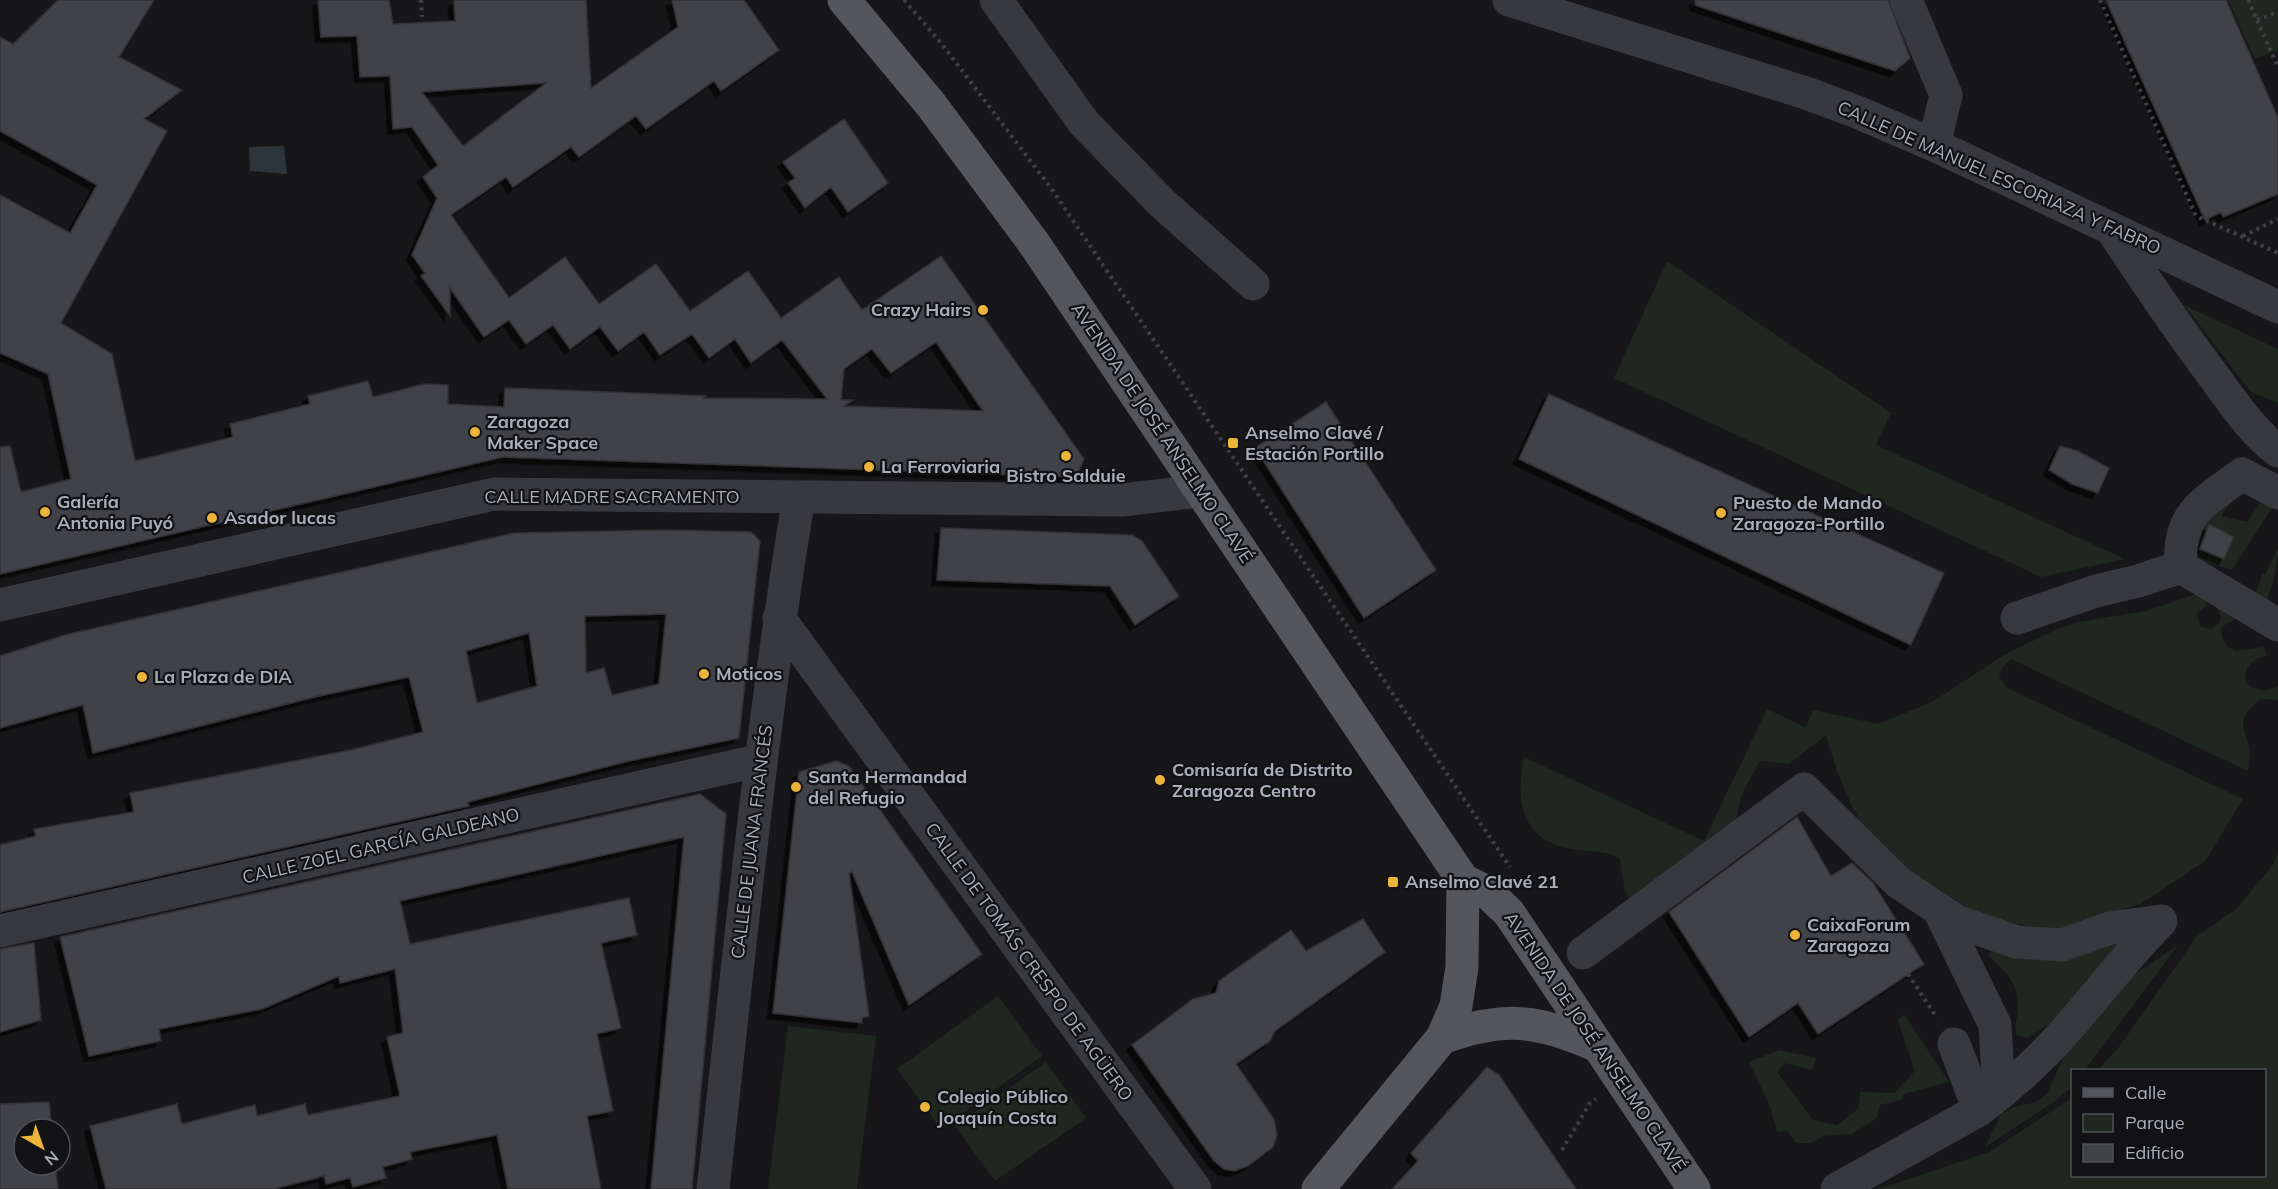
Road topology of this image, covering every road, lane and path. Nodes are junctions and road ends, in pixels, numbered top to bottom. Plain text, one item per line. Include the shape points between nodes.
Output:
1 (421, 0) edge
2 (844, 0) edge
3 (904, 0) edge
4 (996, 0) edge
5 (1509, 0) edge
6 (1906, 0) edge
7 (2100, 0) edge
8 (2248, 0) edge
9 (2278, 12) edge
10 (422, 17) dead end
11 (2257, 20) junction
12 (2278, 67) edge
13 (1934, 145) junction
14 (2278, 219) edge
15 (2112, 230) junction
16 (2242, 236) junction
17 (2278, 253) edge
18 (1253, 284) dead end
19 (2278, 307) edge
20 (1237, 440) dead end
21 (1227, 447) junction
22 (2278, 451) edge
23 (1200, 491) junction
24 (2278, 492) edge
25 (799, 497) junction
26 (2181, 567) junction
27 (0, 605) edge
28 (779, 618) junction
29 (2017, 618) dead end
30 (2278, 625) edge
31 (761, 760) junction
32 (1445, 770) dead end
33 (1463, 880) junction
34 (1938, 908) junction
35 (0, 931) edge
36 (1583, 952) dead end
37 (1908, 974) dead end
38 (1442, 1038) junction
39 (1954, 1044) joint
40 (1598, 1046) junction
41 (1599, 1097) dead end
42 (1989, 1102) junction
43 (1562, 1150) dead end
44 (713, 1189) edge
45 (1195, 1189) edge
46 (1318, 1189) edge
47 (1694, 1189) edge
48 (1837, 1189) edge

1 - 10 path
2 - 23 main road, AVENIDA DE JOSÉ ANSELMO CLAVÉ via 932,106 1013,214
3 - 21 path via 1051,188
4 - 18 street via 1084,123 1162,203
5 - 13 street, CALLE DE MANUEL ESCORIAZA Y FABRO via 1806,93
6 - 13 street via 1946,95
7 - 16 path via 2196,216
8 - 11 path
9 - 11 path
11 - 12 path
13 - 15 street, CALLE DE MANUEL ESCORIAZA Y FABRO
14 - 16 path
15 - 19 street, CALLE DE MANUEL ESCORIAZA Y FABRO
15 - 22 street via 2203,363 2260,437
16 - 17 path
20 - 21 path
21 - 32 path
23 - 25 street, CALLE MADRE SACRAMENTO via 1122,500
23 - 33 main road, AVENIDA DE JOSÉ ANSELMO CLAVÉ
24 - 26 street via 2242,474 2207,499 2192,513 2179,544
25 - 27 street, CALLE MADRE SACRAMENTO via 494,494
25 - 28 street, CALLE DE JUANA FRANCÉS
26 - 29 street
26 - 30 street
28 - 31 street, CALLE DE JUANA FRANCÉS
28 - 45 street, CALLE DE TOMÁS CRESPO DE AGÜERO
31 - 35 street, CALLE ZOEL GARCÍA GALDEANO
31 - 44 street, CALLE DE JUANA FRANCÉS
33 - 38 main road via 1462,967 1456,1006
33 - 40 main road, AVENIDA DE JOSÉ ANSELMO CLAVÉ via 1487,892 1509,913
34 - 36 street via 1898,882 1804,789
34 - 42 street via 1995,1025
34 - 42 street via 1958,922 2017,942 2062,945 2109,928 2161,921 2060,1037
37 - 39 path
38 - 40 main road via 1484,1025 1518,1023 1546,1027
38 - 46 main road
39 - 42 street
40 - 47 main road, AVENIDA DE JOSÉ ANSELMO CLAVÉ
41 - 43 path via 1590,1103
42 - 48 street

